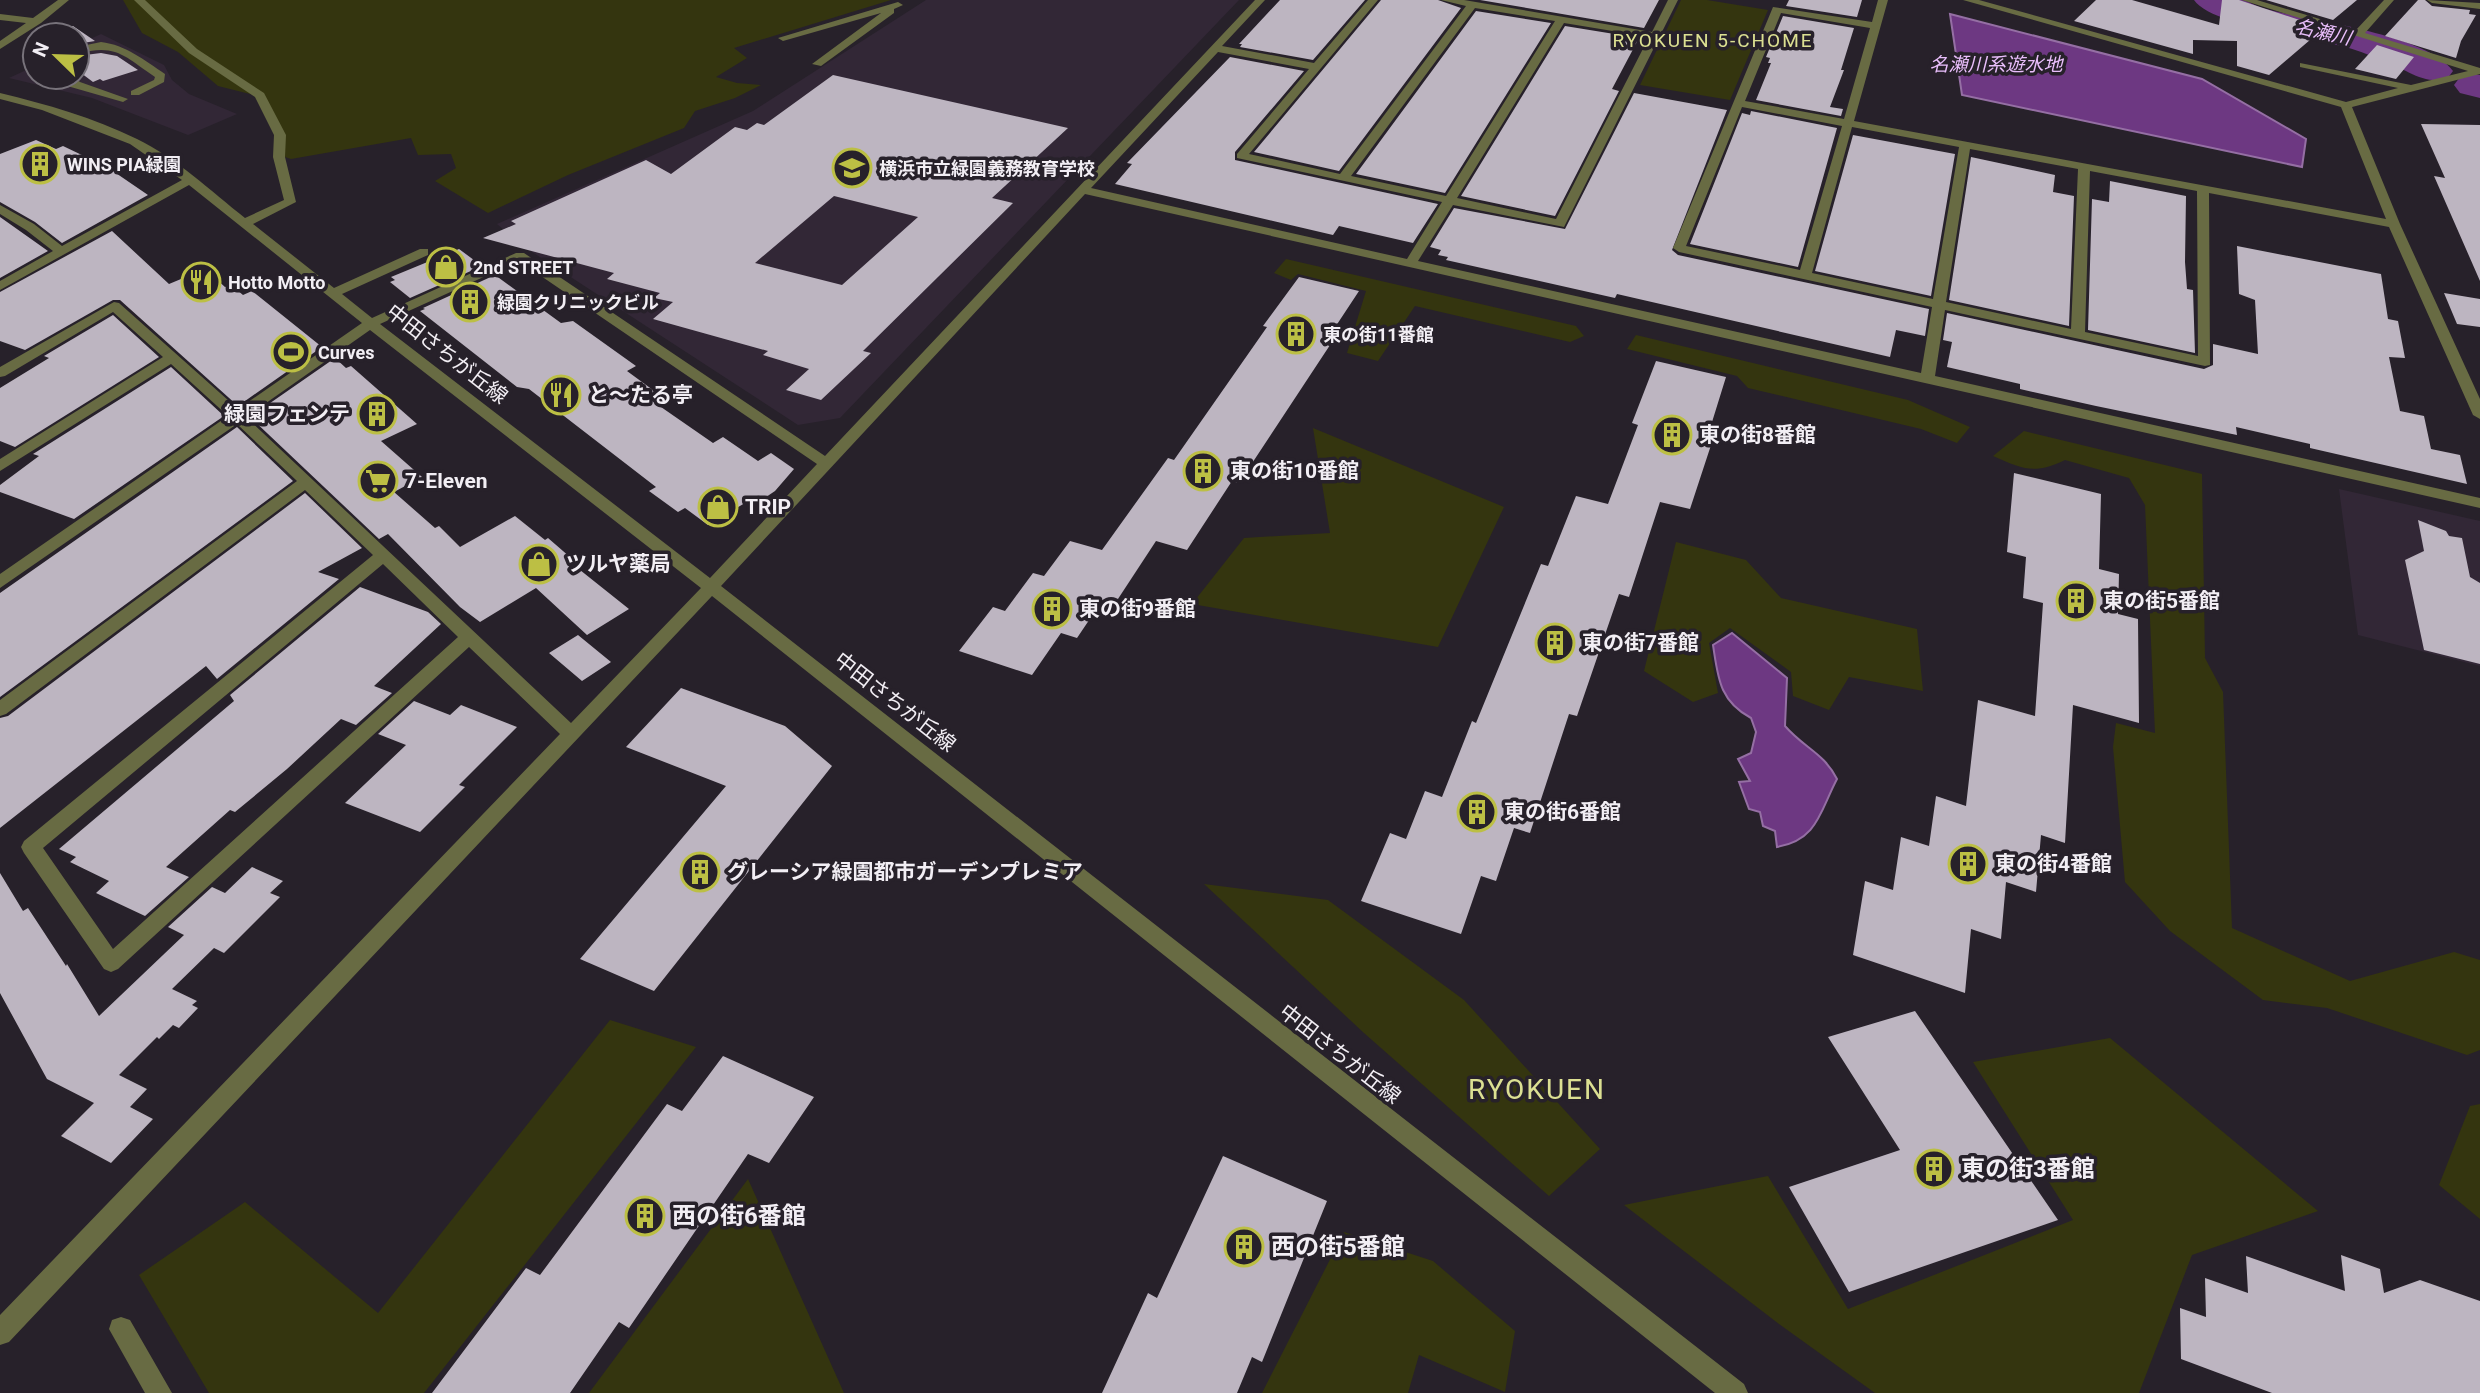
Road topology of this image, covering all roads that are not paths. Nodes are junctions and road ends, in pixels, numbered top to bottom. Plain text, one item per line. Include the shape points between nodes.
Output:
1 (64, 0) edge
2 (139, 0) edge
3 (1261, 0) edge
4 (1373, 0) edge
5 (1446, 0) edge
6 (1672, 0) edge
7 (1883, 0) edge
8 (1968, 0) edge
9 (2247, 0) edge
10 (2389, 0) edge
11 (2432, 0) edge
12 (903, 3) edge
13 (1472, 5) junction
14 (2480, 6) edge
15 (0, 17) edge
16 (1561, 20) junction
17 (37, 21) joint
18 (1877, 26) junction
19 (21, 32) edge
20 (2359, 33) junction
21 (1654, 35) junction
22 (783, 38) dead end
23 (0, 46) edge
24 (91, 46) edge
25 (1215, 48) junction
26 (817, 64) dead end
27 (2304, 65) dead end
28 (1316, 66) junction
29 (2479, 70) edge
30 (91, 88) edge
31 (2412, 88) junction
32 (135, 93) dead end
33 (0, 96) edge
34 (123, 99) dead end
35 (1738, 103) junction
36 (2346, 104) junction
37 (1850, 123) junction
38 (1965, 144) junction
39 (2084, 166) junction
40 (1342, 178) junction
41 (190, 180) junction
42 (2203, 189) junction
43 (1082, 190) junction
44 (1449, 201) junction
45 (1, 211) edge
46 (244, 223) junction
47 (2394, 223) junction
48 (424, 251) dead end
49 (61, 252) junction
50 (1410, 264) junction
51 (1805, 275) junction
52 (0, 286) edge
53 (333, 293) junction
54 (1939, 304) junction
55 (370, 324) junction
56 (2078, 334) junction
57 (172, 357) junction
58 (0, 373) edge
59 (1927, 380) junction
60 (2480, 415) edge
61 (237, 416) junction
62 (827, 464) junction
63 (0, 466) edge
64 (306, 482) junction
65 (2480, 503) edge
66 (383, 555) junction
67 (0, 582) edge
68 (711, 587) junction
69 (469, 637) junction
70 (0, 709) edge
71 (571, 734) junction
72 (121, 1329) dead end
73 (0, 1333) edge
74 (159, 1393) edge
75 (1735, 1393) edge

1 - 17 street
2 - 46 street via 193,51 260,95 271,113 280,135 279,157 290,202
3 - 25 street
4 - 28 street
5 - 13 street
6 - 21 street
7 - 18 street
8 - 36 street
9 - 20 street
10 - 20 street
11 - 14 street
12 - 22 street
12 - 26 street
13 - 16 street
13 - 40 street
15 - 17 street
16 - 21 street
16 - 44 street
18 - 35 street via 1777,9
18 - 37 street
19 - 23 street
20 - 29 street
21 - 44 street via 1560,224
24 - 32 street via 110,44 161,76 159,82
25 - 28 street
25 - 43 street
27 - 31 street
28 - 40 street via 1241,156
29 - 31 street
30 - 34 street
31 - 36 street
33 - 41 street, 中田さちが丘線 via 46,108 134,142
35 - 37 street
35 - 51 street via 1679,248
36 - 47 street
37 - 38 street
37 - 51 street
38 - 39 street
38 - 54 street
39 - 42 street
39 - 56 street
40 - 44 street
41 - 46 street, 中田さちが丘線
41 - 49 street
42 - 47 street
42 - 56 street via 2205,362
43 - 50 street
43 - 62 street
44 - 50 street
45 - 49 street
46 - 53 street, 中田さちが丘線
47 - 60 street
48 - 53 street
49 - 52 street
50 - 59 street
51 - 54 street
53 - 55 street, 中田さちが丘線
54 - 56 street
54 - 59 street
55 - 61 street
55 - 62 street via 520,256
55 - 68 street, 中田さちが丘線
57 - 58 street via 114,306
57 - 61 street
57 - 63 street
59 - 65 street
61 - 64 street
61 - 67 street
62 - 68 street
64 - 66 street
64 - 70 street
66 - 69 street
66 - 69 street via 31,847 111,964
68 - 71 street
68 - 75 street, 中田さちが丘線
69 - 71 street
71 - 73 street
72 - 74 street

